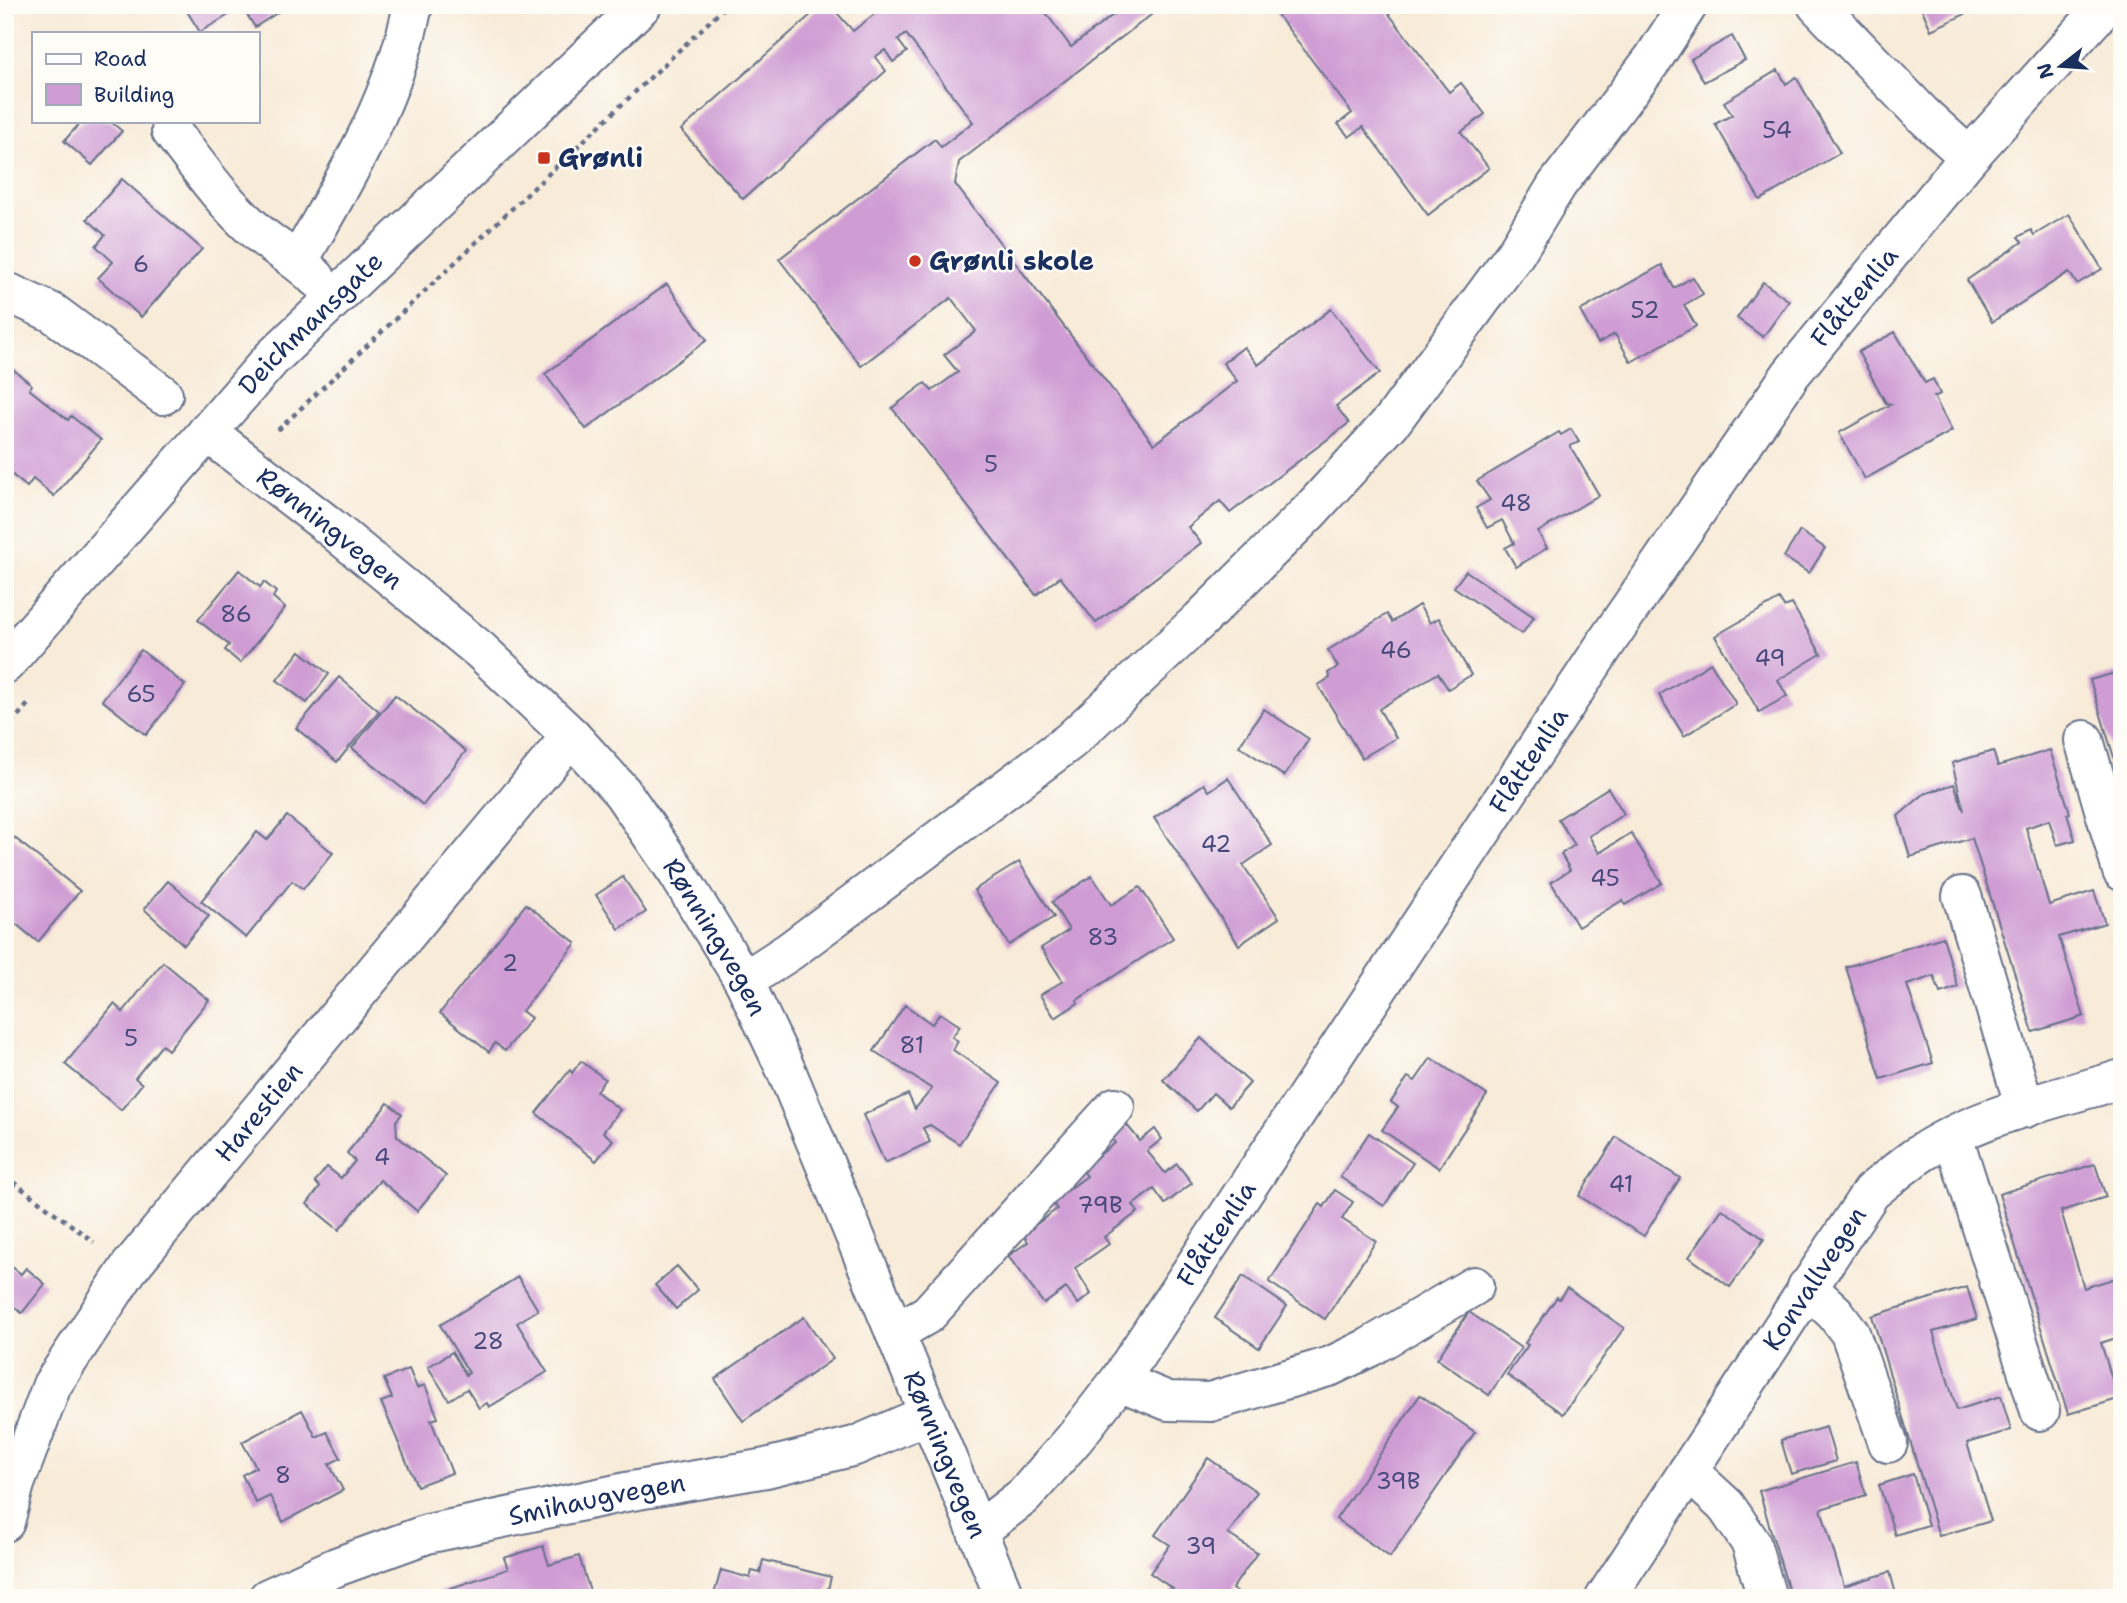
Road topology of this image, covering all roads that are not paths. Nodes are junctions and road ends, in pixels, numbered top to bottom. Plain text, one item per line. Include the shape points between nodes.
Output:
1 (413, 5) edge
2 (642, 5) edge
3 (1688, 5) edge
4 (1817, 5) edge
5 (2106, 5) edge
6 (171, 131) dead end
7 (1969, 157) junction
8 (299, 260) junction
9 (5, 291) edge
10 (334, 297) junction
11 (163, 395) dead end
12 (207, 432) junction
13 (5, 664) edge
14 (571, 736) junction
15 (2084, 740) dead end
16 (2122, 871) edge
17 (1962, 896) dead end
18 (744, 981) junction
19 (2122, 1079) edge
20 (1115, 1107) dead end
21 (2025, 1108) junction
22 (1953, 1136) junction
23 (1474, 1286) dead end
24 (1807, 1287) junction
25 (895, 1333) junction
26 (1119, 1381) junction
27 (2040, 1410) dead end
28 (929, 1415) junction
29 (1888, 1443) dead end
30 (1688, 1471) junction
31 (5, 1522) edge
32 (977, 1532) junction
33 (998, 1594) edge
34 (268, 1598) edge
35 (1605, 1598) edge
36 (1767, 1598) edge

1 - 8 street via 388,94
2 - 10 street, Deichmansgate
3 - 18 street via 1393,420 1309,512 1070,741
4 - 7 street
5 - 7 street, Flåttenlia
6 - 8 street via 227,204 258,233
7 - 26 street, Flåttenlia via 1791,374 1610,637
8 - 10 street
9 - 11 street via 53,313
10 - 12 street, Deichmansgate
12 - 13 street, Deichmansgate
12 - 14 street, Rønningvegen via 480,650
14 - 18 street, Rønningvegen via 622,792
14 - 31 street, Harestien via 129,1268 52,1385
15 - 16 street
17 - 21 street
18 - 25 street, Rønningvegen via 786,1070
19 - 21 street, Konvallvegen
20 - 25 street via 928,1314
21 - 22 street, Konvallvegen
22 - 24 street, Konvallvegen via 1914,1157 1871,1192
22 - 27 street
23 - 26 street via 1331,1366 1210,1402 1168,1401
24 - 29 street via 1850,1333
24 - 30 street, Konvallvegen
25 - 28 street, Rønningvegen
26 - 32 street, Flåttenlia via 1024,1496
28 - 32 street, Rønningvegen
28 - 34 street, Smihaugvegen via 855,1446 766,1468 427,1534
30 - 35 street, Konvallvegen
30 - 36 street via 1726,1506 1751,1543
32 - 33 street, Rønningvegen

